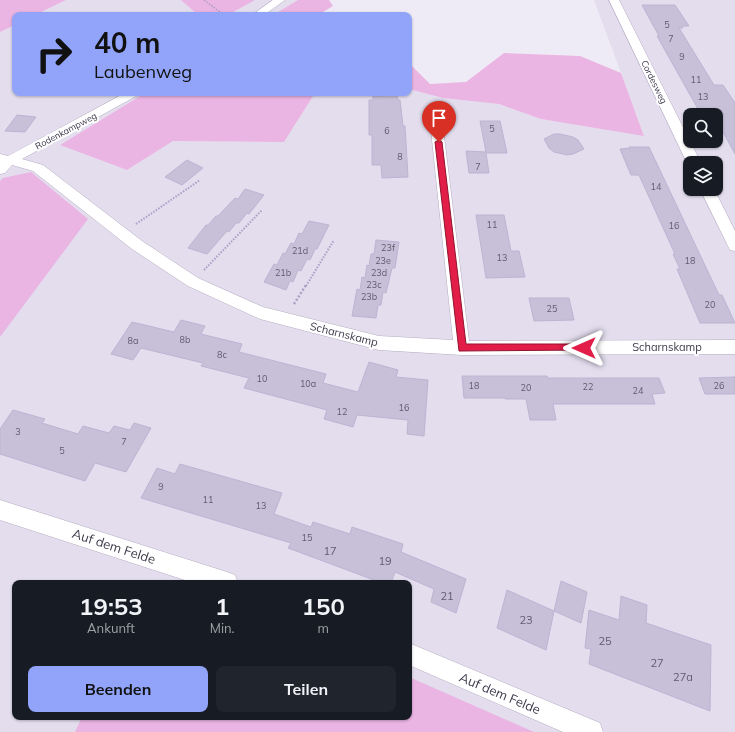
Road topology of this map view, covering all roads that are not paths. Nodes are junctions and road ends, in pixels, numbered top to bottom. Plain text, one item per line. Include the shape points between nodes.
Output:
1 (280, 0) edge
2 (614, 0) edge
3 (262, 12) edge
4 (129, 96) edge
5 (435, 111) dead end
6 (691, 156) edge
7 (3, 162) edge
8 (710, 196) edge
9 (735, 246) edge
10 (735, 347) edge
11 (462, 348) junction
12 (0, 510) edge
13 (219, 580) edge
14 (412, 655) edge
15 (592, 732) edge

1 - 3 street
2 - 6 street, Cordesweg
4 - 7 street, Rodenkampweg
5 - 11 street
7 - 11 street, Scharnskamp via 38,168 122,234 193,282 260,313 379,343
8 - 9 street
10 - 11 street, Scharnskamp
12 - 13 street, Auf dem Felde
14 - 15 street, Auf dem Felde

